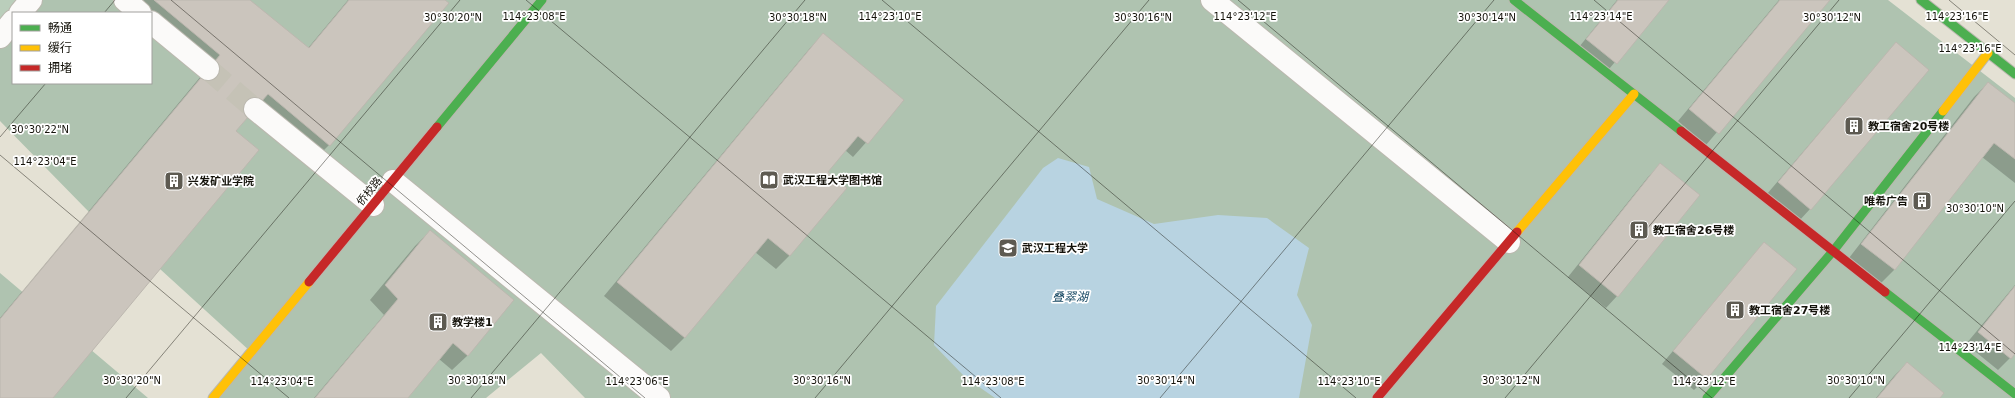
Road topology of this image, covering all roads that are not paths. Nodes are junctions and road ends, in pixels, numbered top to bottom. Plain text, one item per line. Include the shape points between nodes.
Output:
1 (31, 0) edge
2 (125, 0) edge
3 (542, 0) edge
4 (1212, 0) edge
5 (1514, 0) edge
6 (1921, 0) edge
7 (21, 12) edge
8 (139, 12) edge
9 (12, 22) edge
10 (152, 23) edge
11 (0, 37) edge
12 (1988, 53) junction
13 (208, 69) tunnel mouth
14 (2015, 74) edge
15 (1634, 94) junction
16 (256, 109) tunnel mouth
17 (393, 181) junction
18 (373, 205) junction
19 (1509, 242) junction
20 (1834, 250) junction
21 (2015, 394) edge
22 (213, 398) edge
23 (660, 398) edge
24 (1377, 398) edge
25 (1707, 398) edge

1 - 7 street
2 - 8 street
3 - 17 street, 侨校路
4 - 19 street
5 - 15 street
6 - 12 street
9 - 11 street
10 - 13 street
12 - 14 street
12 - 20 street
15 - 19 street
15 - 20 street
16 - 18 street
17 - 18 street, 侨校路
17 - 23 street
18 - 22 street, 侨校路
19 - 24 street
20 - 21 street
20 - 25 street

